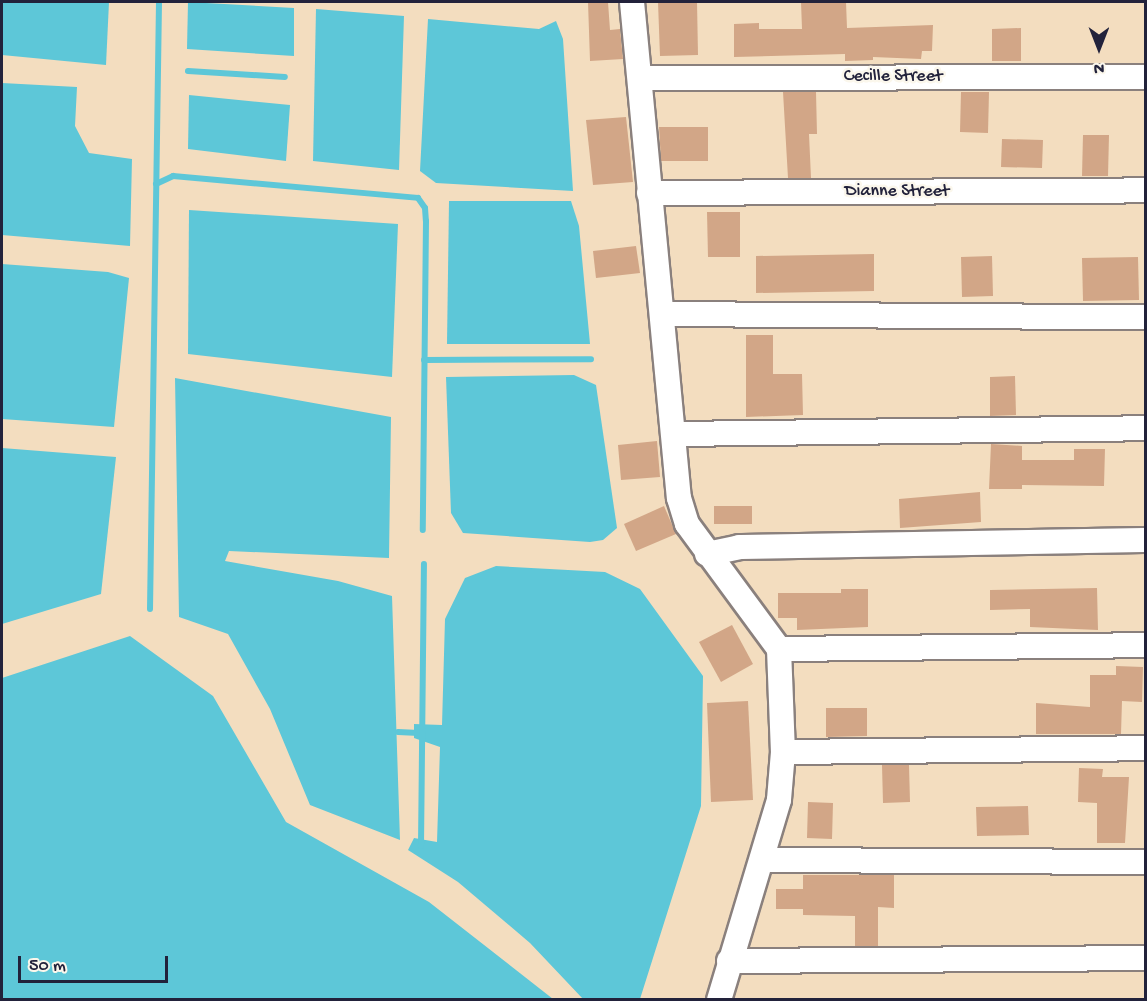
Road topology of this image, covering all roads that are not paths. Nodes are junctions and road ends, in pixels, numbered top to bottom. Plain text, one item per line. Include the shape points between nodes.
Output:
1 (632, 2) edge
2 (1146, 76) edge
3 (640, 78) junction
4 (1146, 190) edge
5 (649, 193) junction
6 (663, 314) junction
7 (1146, 317) edge
8 (1146, 428) edge
9 (674, 434) junction
10 (1146, 540) edge
11 (707, 554) junction
12 (1146, 645) edge
13 (779, 650) junction
14 (1146, 748) edge
15 (783, 752) junction
16 (763, 860) junction
17 (1146, 862) edge
18 (1146, 958) edge
19 (729, 961) junction
20 (719, 999) edge

1 - 3 street
2 - 3 street, Cecille Street
3 - 5 street
4 - 5 street, Dianne Street
5 - 6 street
6 - 7 street
6 - 9 street
8 - 9 street
9 - 11 street via 680,498 687,524
10 - 11 street via 739,547
11 - 13 street
12 - 13 street
13 - 15 street
14 - 15 street
15 - 16 street via 779,800
16 - 17 street
16 - 19 street
18 - 19 street
19 - 20 street

